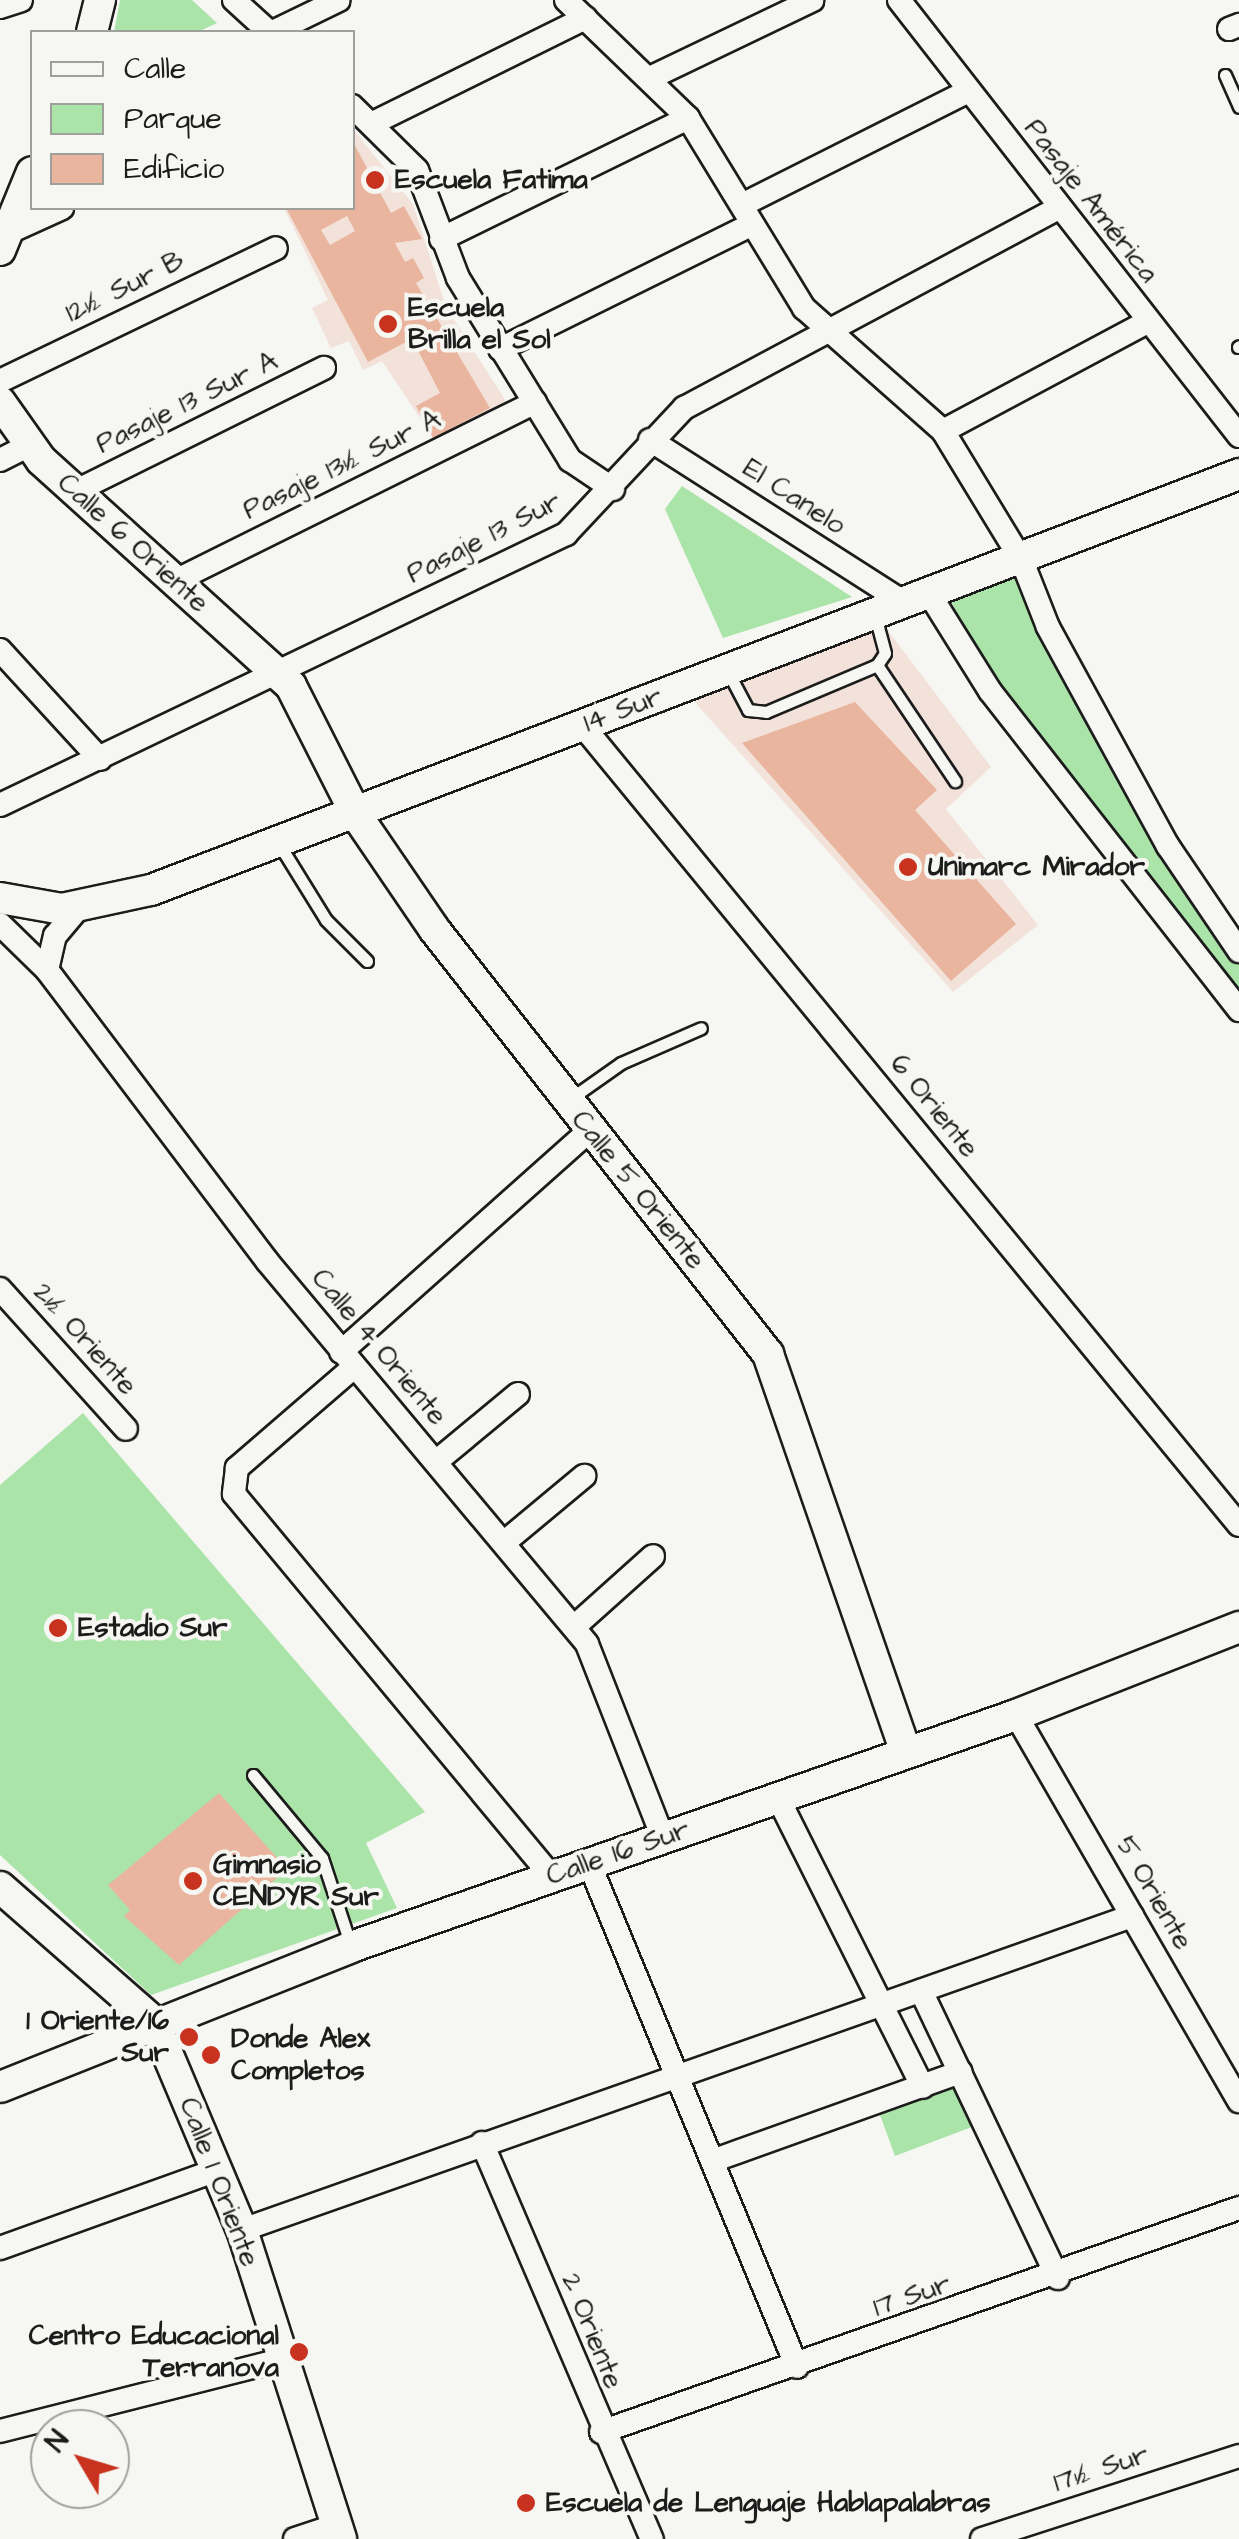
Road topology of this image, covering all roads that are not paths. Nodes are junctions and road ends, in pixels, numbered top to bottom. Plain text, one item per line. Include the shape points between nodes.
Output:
1 (21, 0) edge
2 (100, 0) edge
3 (234, 0) edge
4 (339, 0) edge
5 (566, 0) edge
6 (813, 0) edge
7 (899, 0) edge
8 (0, 7) edge
9 (585, 18) junction
10 (92, 30) edge
11 (269, 30) edge
12 (275, 30) edge
13 (1225, 76) dead end
14 (652, 77) junction
15 (969, 92) junction
16 (1239, 107) edge
17 (355, 108) edge
18 (688, 118) junction
19 (373, 122) junction
20 (30, 177) edge
21 (1059, 208) junction
22 (59, 210) edge
23 (747, 215) junction
24 (442, 239) junction
25 (3, 242) edge
26 (276, 248) dead end
27 (1147, 322) junction
28 (826, 328) junction
29 (500, 349) junction
30 (324, 368) dead end
31 (0, 381) edge
32 (0, 402) edge
33 (535, 402) junction
34 (943, 431) junction
35 (1239, 436) edge
36 (650, 440) junction
37 (28, 446) junction
38 (0, 460) edge
39 (1239, 474) edge
40 (613, 489) junction
41 (76, 491) junction
42 (1022, 561) junction
43 (175, 581) junction
44 (918, 600) junction
45 (875, 616) junction
46 (0, 650) edge
47 (876, 665) junction
48 (728, 671) junction
49 (278, 674) junction
50 (582, 725) junction
51 (100, 759) junction
52 (956, 781) dead end
53 (0, 806) edge
54 (358, 816) junction
55 (280, 844) junction
56 (0, 898) edge
57 (79, 907) junction
58 (0, 924) edge
59 (1239, 951) edge
60 (367, 961) dead end
61 (47, 970) junction
62 (1239, 1010) edge
63 (701, 1028) dead end
64 (567, 1101) junction
65 (590, 1130) junction
66 (0, 1289) edge
67 (348, 1360) junction
68 (518, 1394) dead end
69 (126, 1429) dead end
70 (437, 1461) junction
71 (584, 1476) dead end
72 (1239, 1525) edge
73 (506, 1541) junction
74 (654, 1556) dead end
75 (574, 1627) junction
76 (1239, 1627) edge
77 (1016, 1715) junction
78 (906, 1753) junction
79 (253, 1775) dead end
80 (778, 1798) junction
81 (663, 1838) junction
82 (589, 1864) junction
83 (550, 1876) junction
84 (0, 1886) edge
85 (1132, 1916) junction
86 (351, 1947) junction
87 (920, 1991) junction
88 (881, 2004) junction
89 (154, 2022) junction
90 (962, 2072) junction
91 (677, 2076) junction
92 (0, 2086) edge
93 (922, 2087) junction
94 (1239, 2101) edge
95 (482, 2143) junction
96 (712, 2161) junction
97 (217, 2170) junction
98 (1239, 2208) edge
99 (242, 2230) junction
100 (0, 2248) edge
101 (1058, 2278) junction
102 (280, 2360) junction
103 (796, 2367) junction
104 (0, 2431) edge
105 (601, 2432) junction
106 (1239, 2456) edge
107 (339, 2532) edge
108 (295, 2539) edge
109 (652, 2539) edge
110 (982, 2539) edge

1 - 8 street
2 - 10 main road
3 - 11 street
4 - 12 street
5 - 9 street
6 - 14 street
7 - 15 street, Pasaje América
9 - 14 street
9 - 19 street
13 - 16 lane
14 - 18 street
15 - 21 street, Pasaje América
15 - 23 street
17 - 19 street
18 - 23 street
18 - 24 street
19 - 24 street via 417,170
20 - 25 main road
21 - 27 street, Pasaje América
21 - 28 street, Pasaje 13 Sur
22 - 25 street
23 - 28 street via 783,282
23 - 29 street
24 - 29 street
26 - 31 street, 12½ Sur B
27 - 34 street
27 - 35 street, Pasaje América
28 - 34 street
28 - 36 street, Pasaje 13 Sur via 698,399
29 - 33 street
30 - 41 street, Pasaje 13 Sur A
32 - 37 main road, Calle 6 Oriente
33 - 40 street via 570,460
33 - 43 street, Pasaje 13½ Sur A
34 - 42 street
36 - 40 street, Pasaje 13 Sur
36 - 44 street, El Canelo
37 - 38 street
37 - 41 main road, Calle 6 Oriente
39 - 42 main road, 14 Sur
40 - 49 street, Pasaje 13 Sur via 566,534
41 - 43 main road, Calle 6 Oriente
42 - 44 main road, 14 Sur
42 - 59 street via 1048,627 1168,846
43 - 49 main road, Calle 6 Oriente
44 - 45 main road, 14 Sur
44 - 62 street
45 - 47 lane via 885,652
45 - 48 main road, 14 Sur
46 - 51 street
47 - 48 lane via 759,713
47 - 52 lane
48 - 50 main road, 14 Sur
49 - 51 street, Pasaje 13 Sur
49 - 54 main road, Calle 5 Oriente via 312,716
50 - 54 main road, 14 Sur
50 - 72 street, 6 Oriente
51 - 53 street, Pasaje 13 Sur
54 - 55 main road, 14 Sur
54 - 64 main road, Calle 5 Oriente
55 - 57 main road, 14 Sur
55 - 60 lane via 326,920
56 - 57 main road, 14 Sur
57 - 61 street via 55,936
58 - 61 street, Calle 4 Oriente
61 - 67 street, Calle 4 Oriente
63 - 64 lane via 621,1063
64 - 65 main road, Calle 5 Oriente
65 - 67 street
65 - 78 main road, Calle 5 Oriente via 778,1371
66 - 69 street, 2½ Oriente
67 - 70 street, Calle 4 Oriente
67 - 83 street via 242,1463 234,1494
68 - 70 street
70 - 73 street, Calle 4 Oriente
71 - 73 street
73 - 75 street, Calle 4 Oriente
74 - 75 street
75 - 81 street, Calle 4 Oriente
76 - 77 main road, Calle 16 Sur
77 - 78 main road, Calle 16 Sur
77 - 85 street, 5 Oriente
78 - 80 main road, Calle 16 Sur
79 - 86 lane via 322,1858
80 - 81 main road, Calle 16 Sur
80 - 88 street
81 - 82 main road, Calle 16 Sur
82 - 83 main road, Calle 16 Sur
82 - 91 street
83 - 86 main road, Calle 16 Sur
84 - 89 main road, Calle 1 Oriente
85 - 87 street
85 - 94 street, 5 Oriente
86 - 89 main road, Calle 16 Sur
87 - 88 street
87 - 90 street
88 - 91 street
88 - 93 street
89 - 92 main road, Calle 16 Sur
89 - 97 main road, Calle 1 Oriente
90 - 93 street
90 - 101 street
91 - 95 street
91 - 96 street
93 - 96 street
95 - 99 street
95 - 105 street, 2 Oriente
96 - 103 street
97 - 99 main road, Calle 1 Oriente
97 - 100 street
98 - 101 street, 17 Sur
99 - 102 main road, Calle 1 Oriente
101 - 103 street, 17 Sur
102 - 104 street
102 - 107 main road, Calle 1 Oriente
103 - 105 street, 17 Sur
105 - 109 street, 2 Oriente
106 - 110 street, 17½ Sur
107 - 108 street

